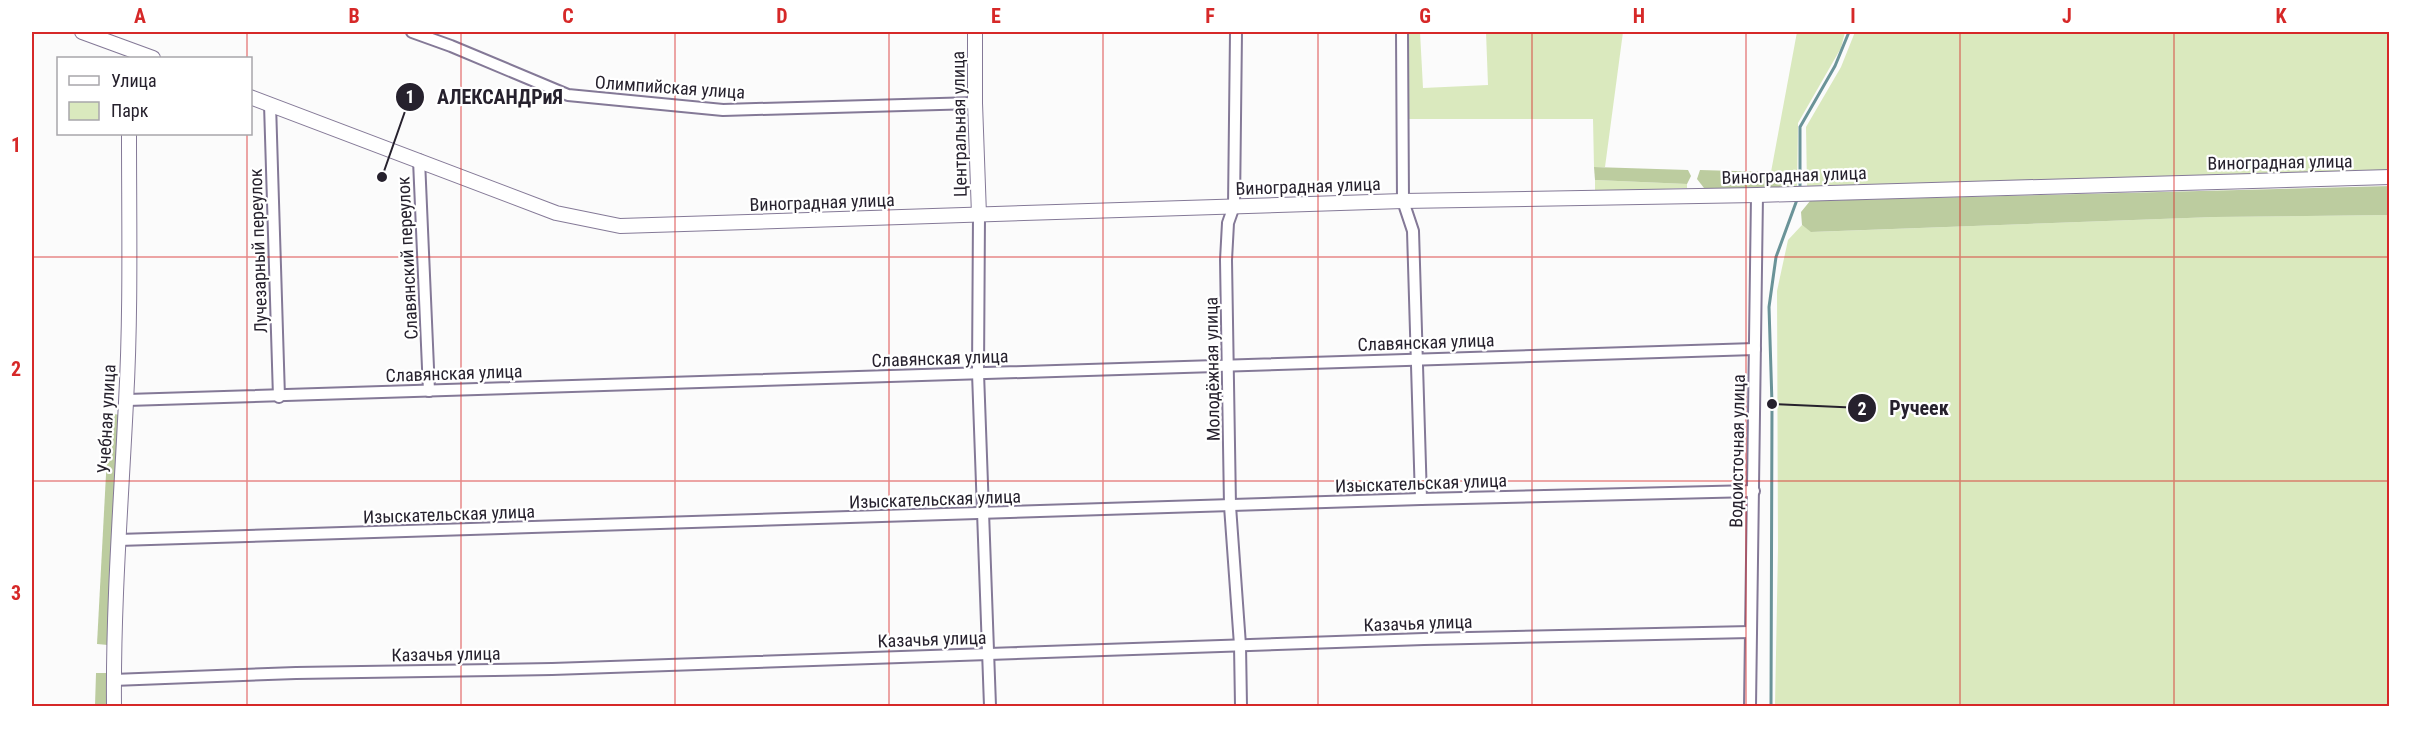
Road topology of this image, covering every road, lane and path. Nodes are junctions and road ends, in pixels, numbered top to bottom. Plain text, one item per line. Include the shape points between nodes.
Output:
1 (82, 32) edge
2 (412, 32) edge
3 (975, 32) edge
4 (1236, 32) edge
5 (1402, 32) edge
6 (130, 54) edge
7 (147, 57) edge
8 (252, 98) edge
9 (975, 103) junction
10 (270, 104) junction
11 (129, 135) edge
12 (419, 160) junction
13 (2390, 177) edge
14 (1757, 195) junction
15 (1402, 201) junction
16 (1234, 206) junction
17 (979, 215) junction
18 (1755, 349) junction
19 (1415, 359) junction
20 (1229, 365) junction
21 (978, 373) junction
22 (429, 391) junction
23 (279, 397) junction
24 (127, 400) junction
25 (1754, 491) junction
26 (1421, 499) junction
27 (1230, 506) junction
28 (984, 514) junction
29 (117, 540) junction
30 (1751, 632) junction
31 (1240, 645) junction
32 (989, 653) junction
33 (113, 680) junction
34 (114, 706) edge
35 (990, 706) edge
36 (1241, 706) edge
37 (1750, 706) edge

1 - 6 street
2 - 9 street, Олимпийская улица via 568,95 723,110
3 - 9 street, Центральная улица
4 - 16 street, Молодёжная улица
5 - 15 street
6 - 7 street
8 - 10 street, Виноградная улица
9 - 17 street, Центральная улица
10 - 12 street, Виноградная улица
10 - 23 street, Лучезарный переулок
11 - 24 street, Учебная улица
12 - 17 street, Виноградная улица via 556,213 620,226
12 - 22 street, Славянский переулок
13 - 14 street, Виноградная улица
14 - 15 street, Виноградная улица
14 - 18 street, Водоисточная улица
15 - 16 street, Виноградная улица
15 - 19 street via 1413,231
16 - 17 street, Виноградная улица
16 - 20 street, Молодёжная улица via 1228,223 1226,260
17 - 21 street
18 - 19 street, Славянская улица
18 - 25 street, Водоисточная улица
19 - 20 street, Славянская улица
19 - 26 street
20 - 21 street, Славянская улица
20 - 27 street, Молодёжная улица
21 - 22 street, Славянская улица
21 - 28 street
22 - 23 street, Славянская улица
23 - 24 street, Славянская улица
24 - 29 street, Учебная улица
25 - 26 street, Изыскательская улица
25 - 30 street, Водоисточная улица
26 - 27 street, Изыскательская улица
27 - 28 street, Изыскательская улица
27 - 31 street, Молодёжная улица
28 - 29 street, Изыскательская улица
28 - 32 street
29 - 33 street, Учебная улица
30 - 31 street, Казачья улица
30 - 37 street, Водоисточная улица
31 - 32 street, Казачья улица
31 - 36 street, Молодёжная улица
32 - 33 street, Казачья улица
32 - 35 street
33 - 34 street, Учебная улица

